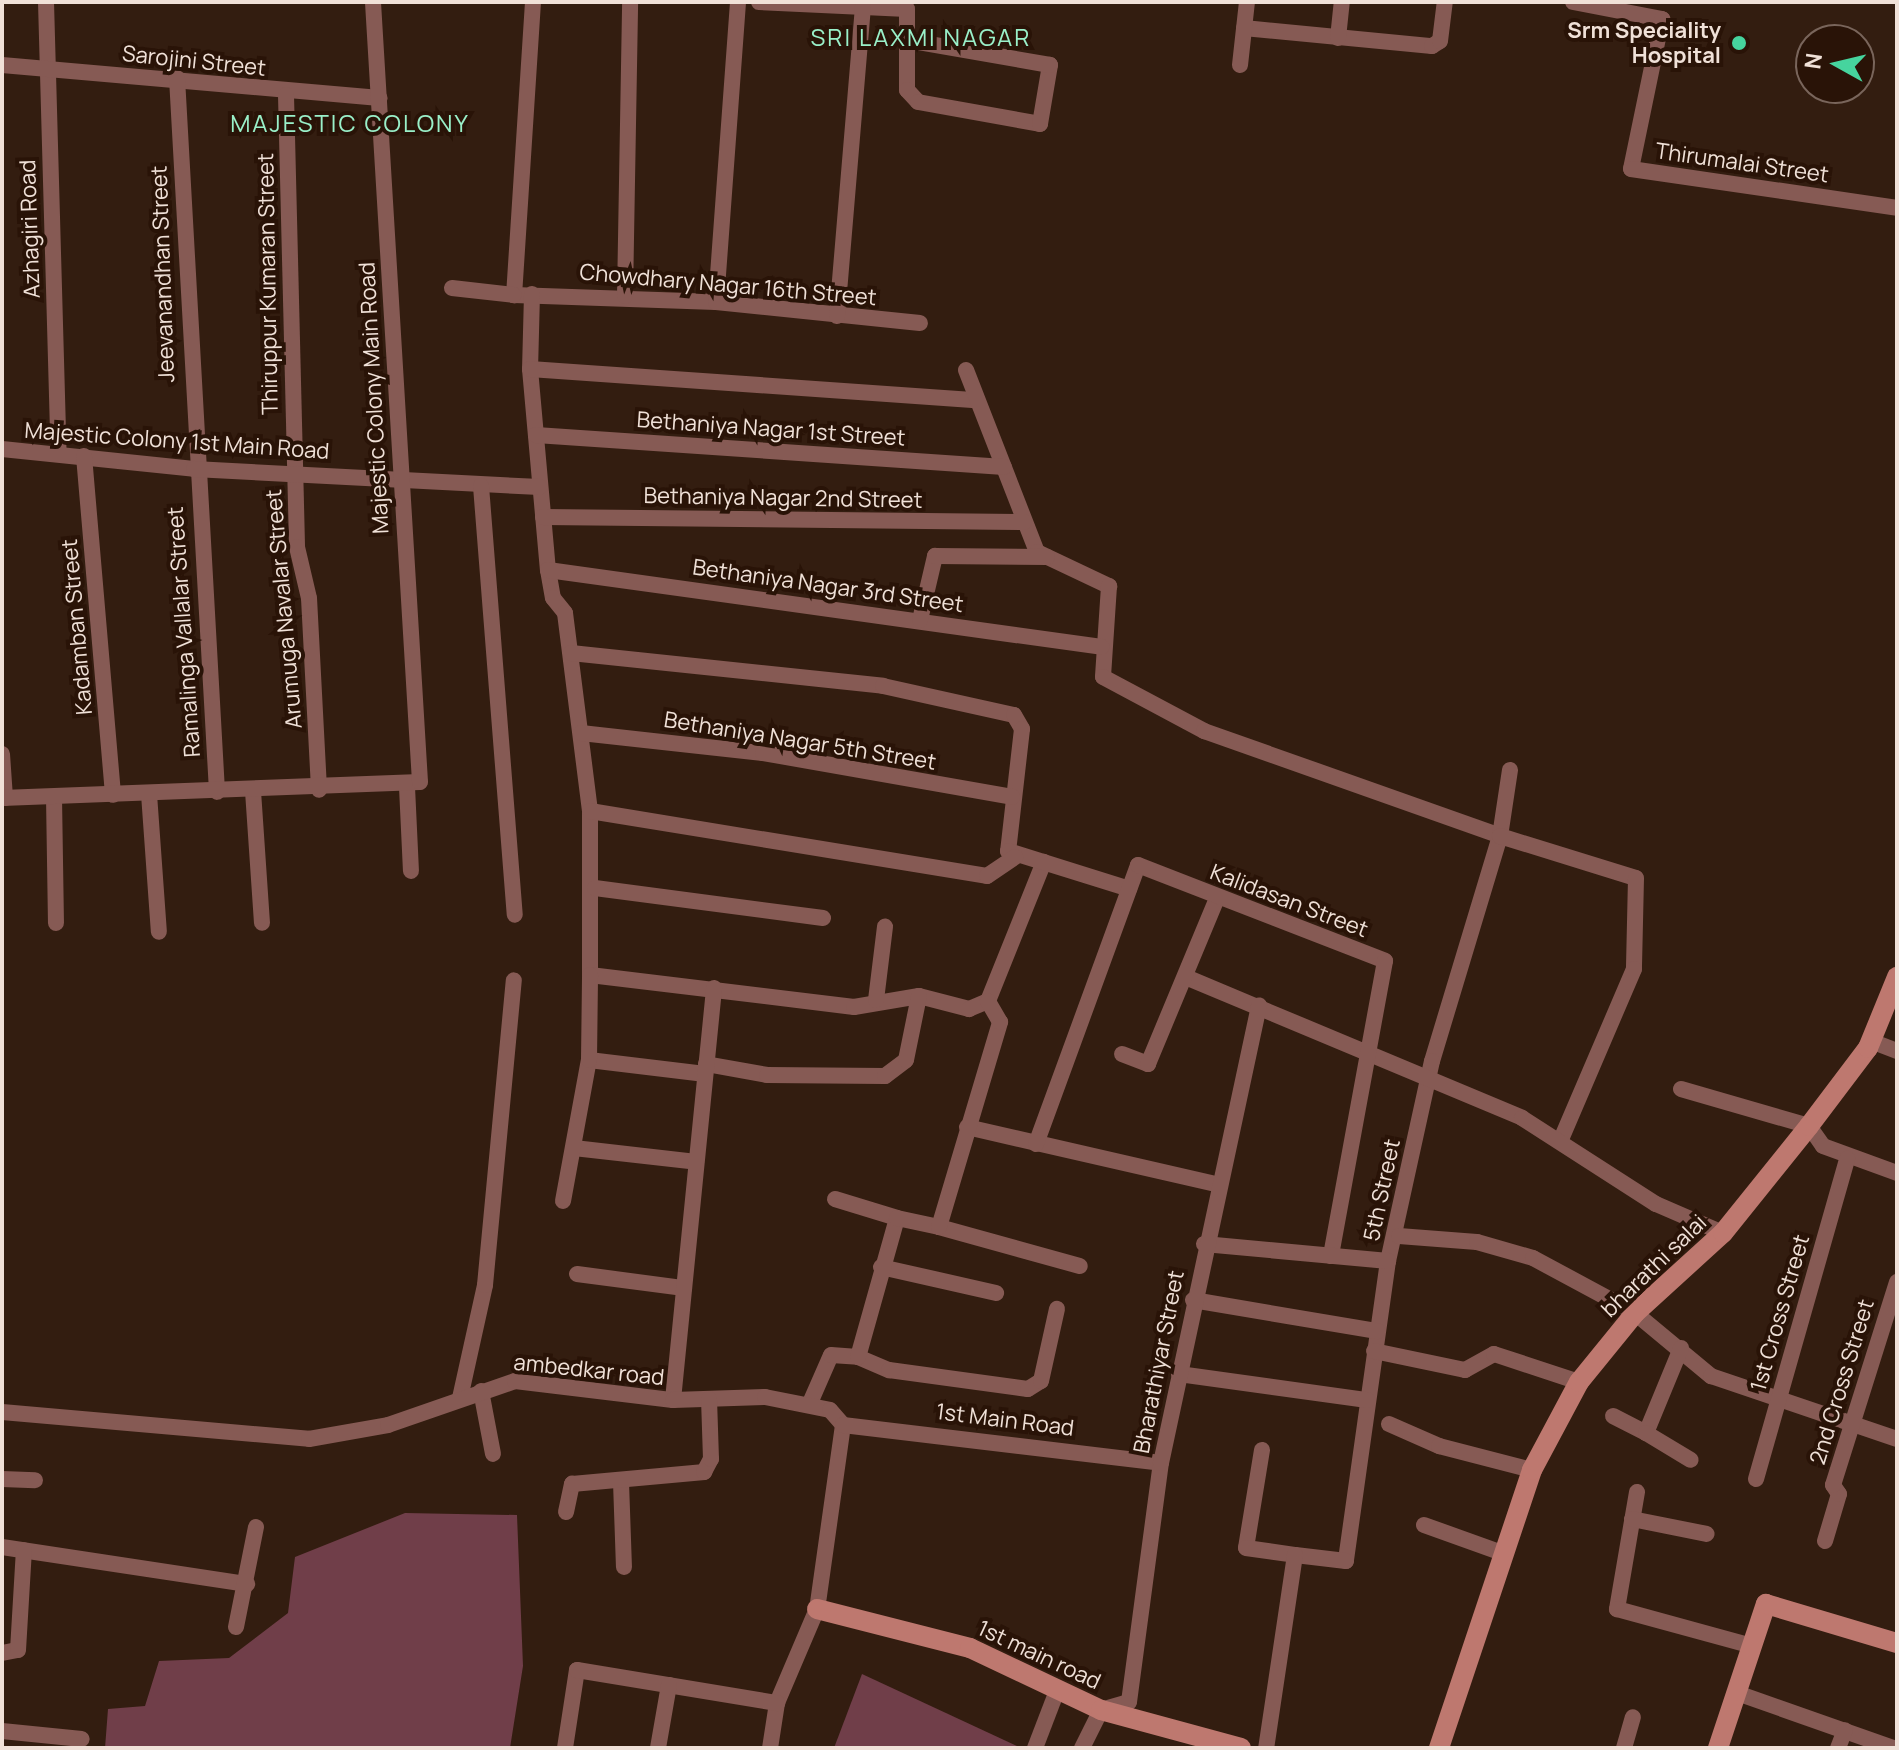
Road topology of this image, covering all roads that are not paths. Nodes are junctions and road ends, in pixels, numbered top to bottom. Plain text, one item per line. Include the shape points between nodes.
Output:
1 (46, 2) edge
2 (373, 2) edge
3 (533, 2) edge
4 (630, 2) edge
5 (738, 2) edge
6 (759, 2) edge
7 (1247, 2) edge
8 (1342, 2) edge
9 (1445, 2) edge
10 (1573, 2) edge
11 (863, 6) junction
12 (1244, 28) junction
13 (1338, 38) junction
14 (907, 40) junction
15 (2, 65) edge
16 (1240, 65) dead end
17 (47, 70) junction
18 (177, 78) junction
19 (286, 95) junction
20 (380, 98) junction
21 (1897, 208) edge
22 (452, 288) dead end
23 (532, 294) junction
24 (514, 295) junction
25 (625, 296) junction
26 (716, 302) junction
27 (837, 316) junction
28 (920, 323) dead end
29 (530, 369) junction
30 (966, 370) dead end
31 (976, 400) junction
32 (536, 435) junction
33 (2, 449) edge
34 (59, 454) junction
35 (84, 456) junction
36 (1004, 467) junction
37 (194, 469) junction
38 (295, 473) junction
39 (399, 478) junction
40 (481, 486) junction
41 (540, 487) junction
42 (543, 517) junction
43 (1024, 522) junction
44 (1049, 557) junction
45 (548, 570) junction
46 (920, 620) junction
47 (1102, 647) junction
48 (571, 653) junction
49 (581, 733) junction
50 (2, 754) edge
51 (1510, 770) dead end
52 (409, 787) junction
53 (319, 790) junction
54 (253, 791) junction
55 (217, 792) junction
56 (149, 794) junction
57 (113, 795) junction
58 (54, 797) junction
59 (1012, 797) junction
60 (4, 798) edge
61 (590, 811) junction
62 (1500, 836) junction
63 (1015, 857) junction
64 (1044, 862) junction
65 (411, 871) dead end
66 (595, 888) junction
67 (1129, 889) junction
68 (1217, 898) junction
69 (515, 915) dead end
70 (823, 918) dead end
71 (56, 923) dead end
72 (262, 923) dead end
73 (885, 927) dead end
74 (159, 932) dead end
75 (590, 975) junction
76 (1897, 977) edge
77 (1188, 978) junction
78 (514, 980) dead end
79 (714, 988) junction
80 (919, 996) junction
81 (876, 1000) junction
82 (988, 1001) junction
83 (1259, 1005) junction
84 (1871, 1041) junction
85 (1365, 1051) junction
86 (1897, 1051) edge
87 (1122, 1054) dead end
88 (589, 1060) junction
89 (706, 1069) junction
90 (1427, 1079) junction
91 (1681, 1089) dead end
92 (1809, 1126) junction
93 (967, 1127) junction
94 (1561, 1139) junction
95 (1036, 1144) junction
96 (574, 1148) junction
97 (1847, 1159) junction
98 (696, 1162) junction
99 (1897, 1173) edge
100 (1215, 1184) junction
101 (835, 1199) dead end
102 (563, 1201) dead end
103 (897, 1218) junction
104 (939, 1227) junction
105 (1723, 1233) junction
106 (1399, 1236) junction
107 (1204, 1244) junction
108 (1331, 1256) junction
109 (1388, 1261) junction
110 (1080, 1266) dead end
111 (881, 1267) junction
112 (577, 1274) dead end
113 (1897, 1282) edge
114 (684, 1288) junction
115 (996, 1293) dead end
116 (1193, 1300) junction
117 (1057, 1309) dead end
118 (1635, 1313) junction
119 (1377, 1331) junction
120 (1681, 1348) junction
121 (1374, 1351) junction
122 (858, 1357) junction
123 (1179, 1374) junction
124 (1579, 1382) junction
125 (481, 1391) junction
126 (460, 1398) junction
127 (709, 1399) junction
128 (673, 1400) junction
129 (1367, 1400) junction
130 (810, 1403) junction
131 (1776, 1404) junction
132 (2, 1412) edge
133 (1613, 1416) dead end
134 (1389, 1424) dead end
135 (843, 1425) junction
136 (1852, 1427) junction
137 (1646, 1433) junction
138 (1897, 1439) edge
139 (1262, 1450) dead end
140 (493, 1454) dead end
141 (1691, 1460) dead end
142 (1161, 1463) junction
143 (1532, 1470) junction
144 (2, 1479) edge
145 (1756, 1479) dead end
146 (35, 1480) dead end
147 (621, 1482) junction
148 (1637, 1492) dead end
149 (566, 1512) dead end
150 (1632, 1519) junction
151 (1424, 1525) dead end
152 (256, 1527) dead end
153 (1707, 1534) dead end
154 (1825, 1541) dead end
155 (2, 1547) edge
156 (24, 1550) junction
157 (1502, 1553) junction
158 (1295, 1555) junction
159 (624, 1567) dead end
160 (247, 1584) junction
161 (817, 1609) junction
162 (236, 1627) dead end
163 (1897, 1643) edge
164 (1749, 1645) junction
165 (2, 1653) edge
166 (669, 1685) junction
167 (1058, 1688) junction
168 (1737, 1693) junction
169 (777, 1703) junction
170 (1101, 1710) junction
171 (1633, 1717) dead end
172 (1845, 1730) junction
173 (2, 1731) edge
174 (82, 1739) dead end
175 (1446, 1746) edge
176 (565, 1748) edge
177 (658, 1748) edge
178 (770, 1748) edge
179 (1035, 1748) edge
180 (1082, 1748) edge
181 (1241, 1748) edge
182 (1266, 1748) edge
183 (1624, 1748) edge
184 (1718, 1748) edge
185 (1838, 1748) edge
186 (1893, 1748) edge

1 - 17 street, Azhagiri Road
2 - 20 street, Majestic Colony Main Road
3 - 24 street
4 - 25 street
5 - 26 street
6 - 11 street
7 - 12 street
8 - 13 street
9 - 13 street via 1438,44
10 - 21 street, Thirumalai Street via 1662,19 1631,169
11 - 14 street via 907,9
11 - 27 street
12 - 13 street
12 - 16 street
14 - 14 street via 907,90 918,102 1040,124 1050,65
15 - 17 street, Sarojini Street
17 - 18 street, Sarojini Street
17 - 34 street, Azhagiri Road
18 - 19 street, Sarojini Street
18 - 37 street, Jeevanandhan Street
19 - 20 street, Sarojini Street
19 - 38 street, Thiruppur Kumaran Street
20 - 39 street, Majestic Colony Main Road
22 - 24 street, Chowdhary Nagar 16th Street
23 - 24 street, Chowdhary Nagar 16th Street
23 - 25 street, Chowdhary Nagar 16th Street
23 - 29 street
25 - 26 street, Chowdhary Nagar 16th Street
26 - 27 street, Chowdhary Nagar 16th Street
27 - 28 street, Chowdhary Nagar 16th Street
29 - 31 street
29 - 32 street
30 - 31 street
31 - 36 street
32 - 36 street, Bethaniya Nagar 1st Street
32 - 41 street
33 - 34 street, Majestic Colony 1st Main Road
34 - 35 street, Majestic Colony 1st Main Road
35 - 37 street, Majestic Colony 1st Main Road
35 - 57 street, Kadamban Street
36 - 43 street
37 - 38 street, Majestic Colony 1st Main Road
37 - 55 street, Ramalinga Vallalar Street
38 - 39 street, Majestic Colony 1st Main Road
38 - 53 street, Arumuga Navalar Street
39 - 40 street, Majestic Colony 1st Main Road
39 - 52 street, Majestic Colony Main Road via 421,776
40 - 41 street, Majestic Colony 1st Main Road
40 - 69 street
41 - 42 street
42 - 43 street, Bethaniya Nagar 2nd Street
42 - 45 street
43 - 44 street via 1037,552
44 - 46 street via 935,556
44 - 47 street via 1106,580
45 - 46 street, Bethaniya Nagar 3rd Street
45 - 48 street
46 - 47 street, Bethaniya Nagar 3rd Street
47 - 62 street via 1103,677 1204,731
48 - 49 street
48 - 59 street via 883,686 1009,713 1022,729
49 - 59 street, Bethaniya Nagar 5th Street via 763,753
49 - 61 street
50 - 60 street
51 - 62 street, 5th Street
52 - 53 street
52 - 65 street, Majestic Colony Main Road
53 - 54 street
54 - 55 street
54 - 72 street
55 - 56 street
56 - 57 street
56 - 74 street
57 - 58 street
58 - 60 street
58 - 71 street
59 - 63 street via 1008,851
61 - 63 street via 987,876
61 - 66 street
62 - 90 street, 5th Street
62 - 94 street via 1636,878 1634,969
63 - 64 street
64 - 67 street
64 - 82 street
66 - 70 street
66 - 75 street
67 - 68 street, Kalidasan Street via 1138,865
67 - 95 street
68 - 77 street
68 - 85 street, Kalidasan Street via 1385,961
73 - 81 street
75 - 79 street
75 - 88 street
76 - 84 street, bharathi salai
77 - 83 street
77 - 87 street via 1148,1064
78 - 126 street via 485,1285
79 - 81 street via 854,1007
79 - 89 street
80 - 81 street
80 - 82 street via 969,1009
80 - 89 street via 906,1060 885,1076
82 - 93 street via 1000,1022
83 - 85 street
83 - 100 street, Bharathiyar Street
84 - 86 street
84 - 92 street, bharathi salai
85 - 90 street
85 - 108 street
88 - 89 street
88 - 96 street
89 - 98 street
90 - 94 street
90 - 106 street, 5th Street
91 - 92 street
92 - 97 street via 1823,1146
92 - 105 street, bharathi salai
93 - 95 street
93 - 104 street
94 - 105 street via 1656,1204
95 - 100 street
96 - 98 street
96 - 102 street
97 - 99 street
97 - 131 street, 1st Cross Street
98 - 114 street
100 - 107 street, Bharathiyar Street
101 - 103 street
103 - 104 street
103 - 111 street
104 - 110 street
105 - 118 street, bharathi salai
106 - 109 street, 5th Street
106 - 118 street via 1477,1242 1533,1258
107 - 108 street
107 - 116 street, Bharathiyar Street
108 - 109 street
109 - 119 street, 5th Street
111 - 115 street
111 - 122 street
112 - 114 street
113 - 136 street, 2nd Cross Street
114 - 128 street
116 - 119 street
116 - 123 street, Bharathiyar Street
117 - 122 street via 1041,1381 1028,1389 889,1370
118 - 120 street
118 - 124 street, bharathi salai
119 - 121 street, 5th Street
120 - 131 street via 1711,1376
120 - 137 street
121 - 124 street via 1465,1370 1494,1354
121 - 129 street, 5th Street
122 - 130 street via 843,1352 822,1364
123 - 129 street
123 - 142 street, Bharathiyar Street
124 - 143 street, bharathi salai
125 - 126 street, ambedkar road
125 - 128 street, ambedkar road via 515,1381
125 - 140 street
126 - 132 street, ambedkar road via 388,1425 309,1439
127 - 128 street, ambedkar road
127 - 130 street, ambedkar road
127 - 147 street via 711,1459 704,1472
129 - 158 street, 5th Street via 1346,1561
130 - 135 street
131 - 136 street
131 - 145 street, 1st Cross Street
133 - 137 street
134 - 143 street via 1439,1446
135 - 142 street, 1st Main Road
135 - 161 street
136 - 138 street
136 - 154 street, 2nd Cross Street
137 - 141 street
139 - 158 street via 1246,1548
142 - 170 street, Bharathiyar Street via 1129,1702
143 - 157 street, bharathi salai
144 - 146 street
147 - 149 street via 568,1485
147 - 159 street
148 - 150 street
150 - 153 street
150 - 164 street via 1617,1609
151 - 157 street
152 - 160 street
155 - 156 street
156 - 160 street
156 - 165 street via 18,1650
157 - 175 street, bharathi salai
158 - 182 street
160 - 162 street
161 - 167 street, 1st main road via 970,1648
161 - 169 street
163 - 164 street via 1766,1604
164 - 168 street
166 - 169 street
166 - 176 street via 577,1670
166 - 177 street
167 - 170 street, 1st main road
167 - 179 street
168 - 172 street
168 - 184 street
169 - 178 street
170 - 180 street
170 - 181 street, 1st main road
171 - 183 street
172 - 185 street
172 - 186 street
173 - 174 street

